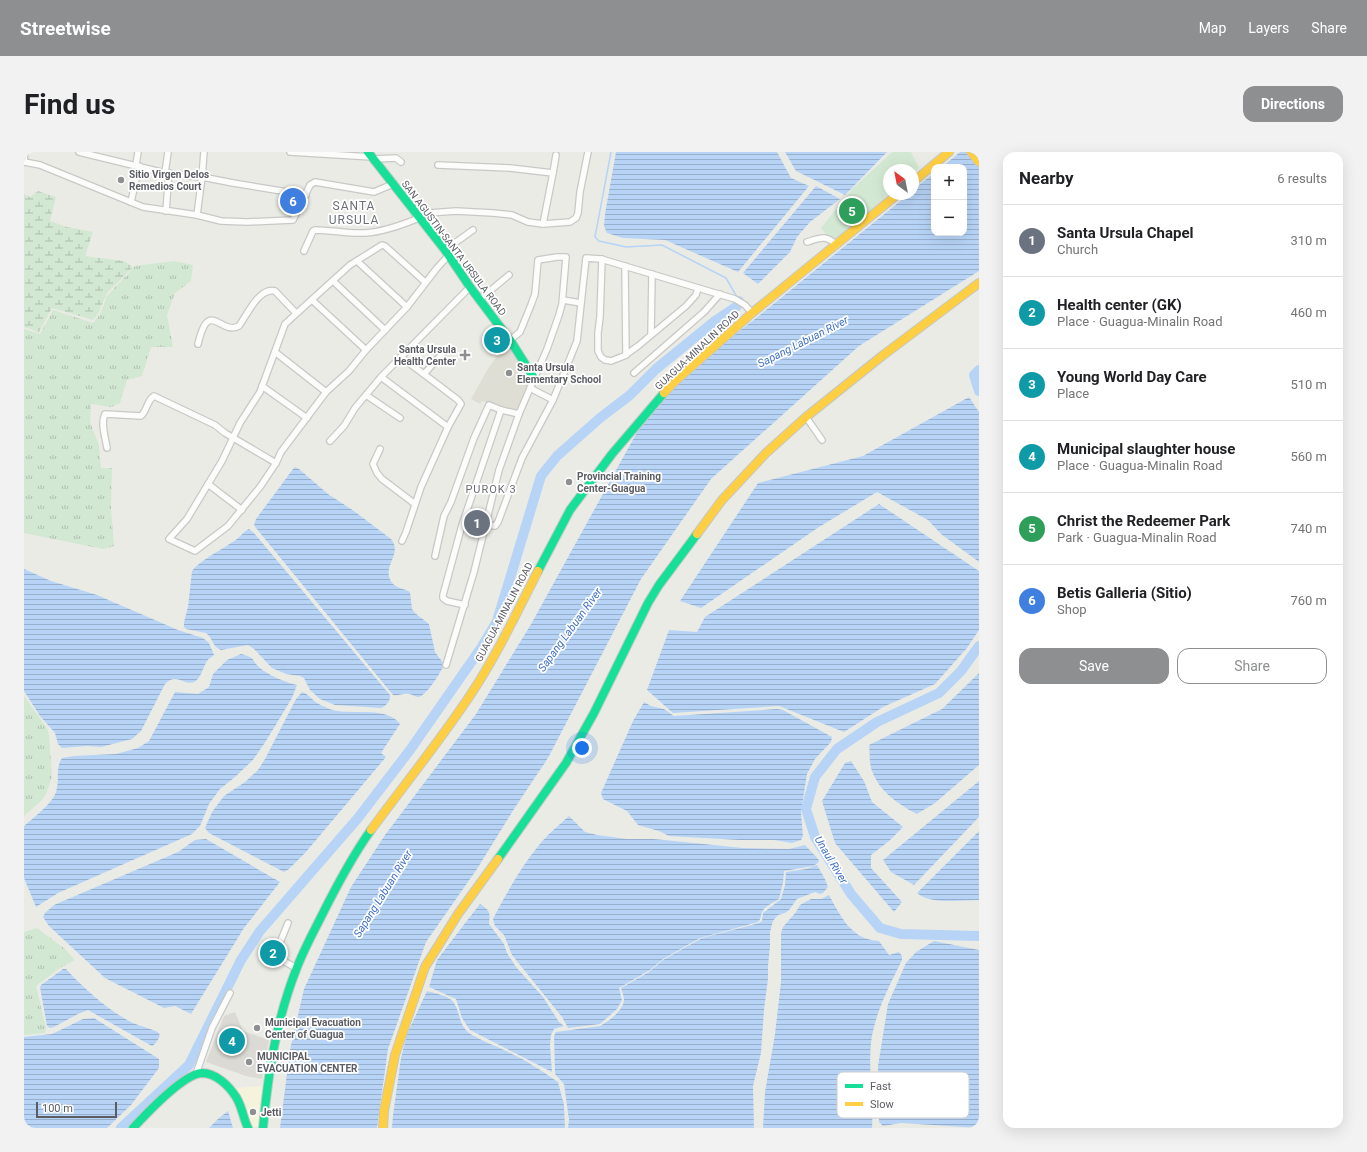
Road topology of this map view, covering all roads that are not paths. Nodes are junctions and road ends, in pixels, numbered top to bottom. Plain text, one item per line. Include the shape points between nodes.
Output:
1 (25, 152) edge
2 (81, 152) edge
3 (138, 152) edge
4 (168, 152) edge
5 (204, 152) edge
6 (290, 152) edge
7 (588, 152) edge
8 (949, 152) edge
9 (971, 152) edge
10 (556, 155) dead end
11 (371, 156) edge
12 (24, 161) edge
13 (401, 162) dead end
14 (979, 162) edge
15 (138, 165) junction
16 (438, 165) dead end
17 (167, 173) junction
18 (553, 173) junction
19 (202, 177) junction
20 (919, 177) edge
21 (393, 184) junction
22 (306, 195) junction
23 (891, 200) edge
24 (131, 202) junction
25 (166, 211) junction
26 (197, 215) junction
27 (417, 216) junction
28 (542, 224) junction
29 (473, 230) dead end
30 (806, 242) dead end
31 (837, 245) junction
32 (304, 252) dead end
33 (446, 253) junction
34 (602, 259) junction
35 (357, 261) junction
36 (625, 266) junction
37 (652, 274) junction
38 (509, 275) dead end
39 (333, 281) junction
40 (425, 282) junction
41 (979, 283) edge
42 (470, 287) junction
43 (698, 288) junction
44 (720, 294) junction
45 (312, 300) junction
46 (479, 300) junction
47 (562, 300) junction
48 (581, 303) junction
49 (407, 307) junction
50 (296, 313) junction
51 (752, 313) junction
52 (385, 330) junction
53 (652, 334) junction
54 (510, 340) junction
55 (198, 344) dead end
56 (366, 350) junction
57 (275, 352) junction
58 (444, 352) dead end
59 (626, 355) junction
60 (401, 357) junction
61 (634, 373) dead end
62 (424, 374) junction
63 (381, 378) junction
64 (534, 378) junction
65 (262, 386) junction
66 (530, 388) junction
67 (326, 392) junction
68 (366, 394) junction
69 (553, 400) junction
70 (502, 410) junction
71 (519, 414) junction
72 (806, 417) junction
73 (307, 418) junction
74 (400, 418) dead end
75 (448, 427) junction
76 (234, 438) junction
77 (822, 440) dead end
78 (330, 441) dead end
79 (108, 448) dead end
80 (380, 449) dead end
81 (276, 463) junction
82 (208, 484) junction
83 (415, 504) junction
84 (242, 510) junction
85 (486, 525) junction
86 (402, 541) dead end
87 (435, 556) dead end
88 (465, 605) junction
89 (446, 665) dead end
90 (288, 923) dead end
91 (296, 968) junction
92 (230, 993) dead end
93 (196, 1074) junction
94 (133, 1128) edge
95 (248, 1128) edge
96 (263, 1128) edge
97 (383, 1128) edge

1 - 12 street
2 - 15 street
3 - 15 street
4 - 17 street
5 - 19 street
6 - 11 street
7 - 28 street via 576,218 568,223
8 - 20 main road
9 - 14 main road
10 - 18 street
11 - 13 street via 396,158
11 - 21 main road, SAN AGUSTIN-SANTA URSULA ROAD
12 - 24 street
15 - 17 street
15 - 24 street
16 - 18 street via 510,168
17 - 19 street
17 - 25 street
18 - 28 street
19 - 22 street
19 - 26 street
21 - 22 street via 374,192 315,182 310,185
21 - 27 main road, SAN AGUSTIN-SANTA URSULA ROAD
22 - 26 street via 293,220 288,221 221,221
23 - 31 main road, GUAGUA-MINALIN ROAD
24 - 25 street
25 - 26 street
27 - 28 street via 456,211 493,213
27 - 32 street via 401,225 365,233 315,230
27 - 33 main road, SAN AGUSTIN-SANTA URSULA ROAD
29 - 33 street
30 - 31 street via 824,237
31 - 51 main road, GUAGUA-MINALIN ROAD
33 - 40 street
33 - 42 main road, SAN AGUSTIN-SANTA URSULA ROAD
34 - 36 street
34 - 48 street via 585,259
34 - 59 street via 598,351 601,357 611,361
35 - 39 street
35 - 40 street via 384,245
35 - 49 street
36 - 37 street
36 - 59 street
37 - 43 street
37 - 53 street
38 - 46 street
39 - 45 street
39 - 52 street
40 - 49 street
41 - 72 main road
42 - 46 main road, SAN AGUSTIN-SANTA URSULA ROAD
42 - 60 street
43 - 44 street
43 - 53 street via 692,300
44 - 51 street via 739,302
44 - 61 street via 704,312
45 - 50 street
45 - 56 street
46 - 54 main road, SAN AGUSTIN-SANTA URSULA ROAD
47 - 48 street
47 - 54 street via 566,257 538,260 535,294 520,332
47 - 64 street via 553,334
48 - 69 street via 577,341
49 - 52 street
50 - 55 street via 275,290 270,290 256,300 239,326 227,327 215,320 205,323
50 - 57 street via 286,324
51 - 91 main road, GUAGUA-MINALIN ROAD via 673,383 612,454 570,510 472,692 341,874
52 - 56 street
53 - 59 street
54 - 64 main road, SAN AGUSTIN-SANTA URSULA ROAD
56 - 67 street
57 - 65 street
57 - 67 street
58 - 62 street
60 - 62 street
60 - 63 street
62 - 75 street via 461,404
63 - 68 street
63 - 75 street
64 - 66 street
65 - 73 street
65 - 76 street
66 - 69 street
66 - 71 street
67 - 73 street
68 - 74 street
68 - 78 street
69 - 85 street via 522,458 498,522 495,526
70 - 71 street
70 - 87 street via 489,404 444,516
70 - 88 street via 464,519 442,595 447,601
71 - 85 street via 499,470
72 - 77 street
72 - 97 main road via 766,453 722,500 659,585 566,763 458,914 425,967 395,1055
73 - 81 street via 281,452
75 - 83 street
76 - 79 street via 215,425 154,396 150,398 141,416 105,414 103,428
76 - 81 street
76 - 82 street
80 - 83 street via 373,464 377,473
81 - 84 street
82 - 84 street
82 - 84 street via 187,519 169,539 195,551 228,526
83 - 86 street
85 - 88 street
88 - 89 street
90 - 91 street via 277,950 282,960
91 - 96 main road, GUAGUA-MINALIN ROAD via 272,1052
92 - 93 street via 212,1028
93 - 94 main road via 169,1093
93 - 95 main road via 212,1075 230,1088 239,1102

